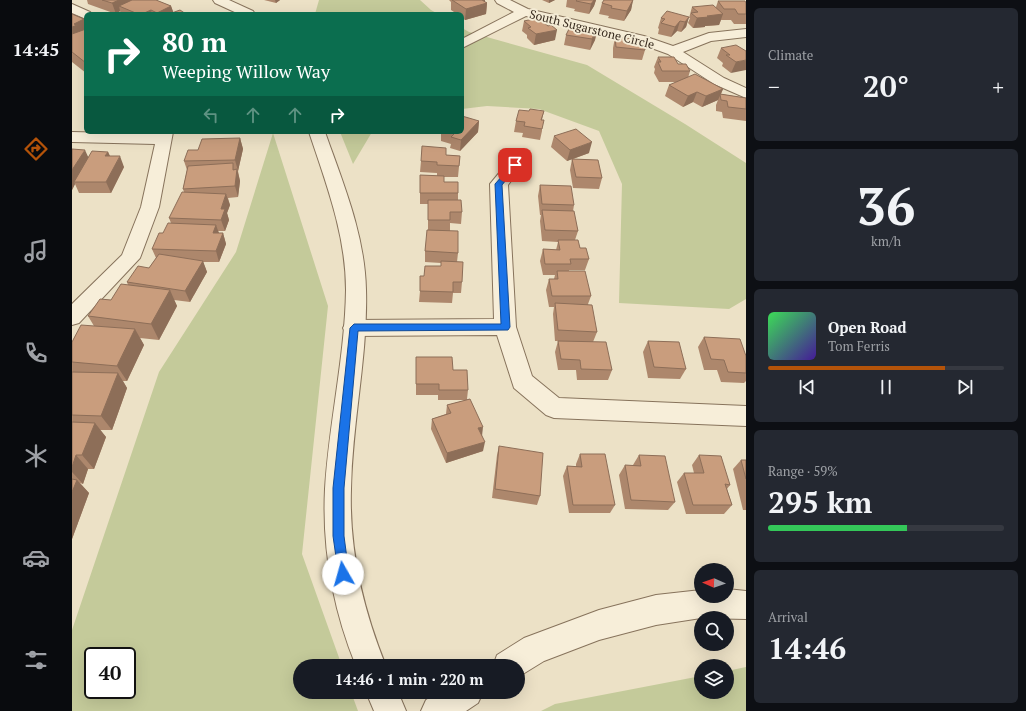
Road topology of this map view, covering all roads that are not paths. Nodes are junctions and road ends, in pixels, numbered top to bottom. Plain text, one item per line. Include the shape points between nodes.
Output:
1 (219, 0) edge
2 (501, 0) edge
3 (72, 8) edge
4 (245, 12) edge
5 (524, 12) junction
6 (84, 14) edge
7 (746, 34) edge
8 (464, 43) edge
9 (673, 52) junction
10 (746, 94) edge
11 (318, 134) edge
12 (164, 135) edge
13 (72, 137) edge
14 (515, 165) dead end
15 (72, 316) edge
16 (505, 327) junction
17 (354, 328) junction
18 (746, 416) edge
19 (746, 605) edge
20 (368, 659) edge
21 (519, 659) edge
22 (385, 699) edge
23 (456, 699) edge
24 (390, 711) edge
25 (437, 711) edge

1 - 4 street
2 - 5 street, South Sugarstone Circle
3 - 6 street
5 - 8 street
5 - 9 street, South Sugarstone Circle via 639,39
7 - 9 street via 709,37
9 - 10 street, South Sugarstone Circle via 719,81
11 - 17 street via 344,214 354,256
12 - 13 street
12 - 15 street via 150,207 130,258
14 - 16 street via 499,184
16 - 17 street
16 - 18 street via 522,381 554,408
17 - 20 street via 338,488 338,536 345,587 359,639
19 - 21 street via 713,603 656,610 599,624 535,649
22 - 24 street
23 - 25 street

